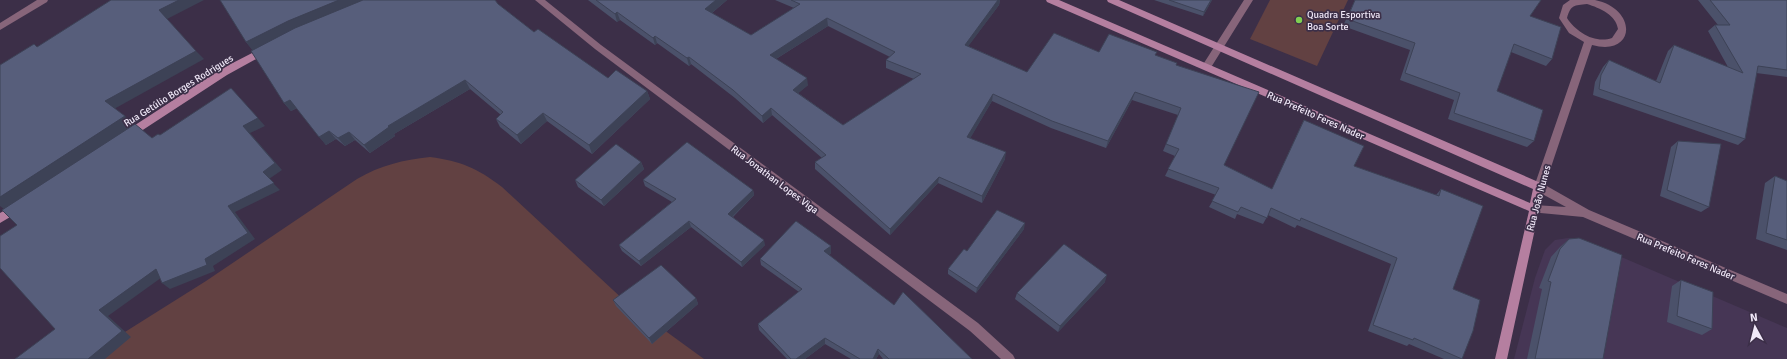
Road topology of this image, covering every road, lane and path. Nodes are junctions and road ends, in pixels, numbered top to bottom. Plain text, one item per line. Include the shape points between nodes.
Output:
1 (44, 0) edge
2 (539, 0) edge
3 (1050, 0) edge
4 (1110, 0) edge
5 (1249, 0) edge
6 (0, 27) edge
7 (1589, 40) junction
8 (278, 44) edge
9 (1220, 46) junction
10 (1207, 66) junction
11 (118, 141) edge
12 (1539, 186) junction
13 (26, 202) edge
14 (1534, 209) junction
15 (1586, 213) junction
16 (0, 219) edge
17 (1787, 299) edge
18 (1009, 359) edge
19 (1501, 359) edge

1 - 6 street
2 - 18 street, Rua Jonathan Lopes Viga via 598,47 974,327
3 - 10 street, Rua Prefeito Feres Nader
4 - 9 street, Rua Prefeito Feres Nader
5 - 9 street
7 - 7 street via 1615,40 1620,37 1622,25 1618,18 1604,7 1587,1 1571,3 1563,12 1563,18 1572,31
7 - 12 street, Rua João Nunes
8 - 11 street, Rua Getúlio Borges Rodrigues via 224,72
9 - 10 street
9 - 12 street, Rua Prefeito Feres Nader
10 - 14 street, Rua Prefeito Feres Nader via 1421,162
12 - 14 street, Rua João Nunes
12 - 15 street, Rua Prefeito Feres Nader
13 - 16 street
14 - 15 street, Rua Prefeito Feres Nader
14 - 19 street, Rua João Nunes
15 - 17 street, Rua Prefeito Feres Nader

